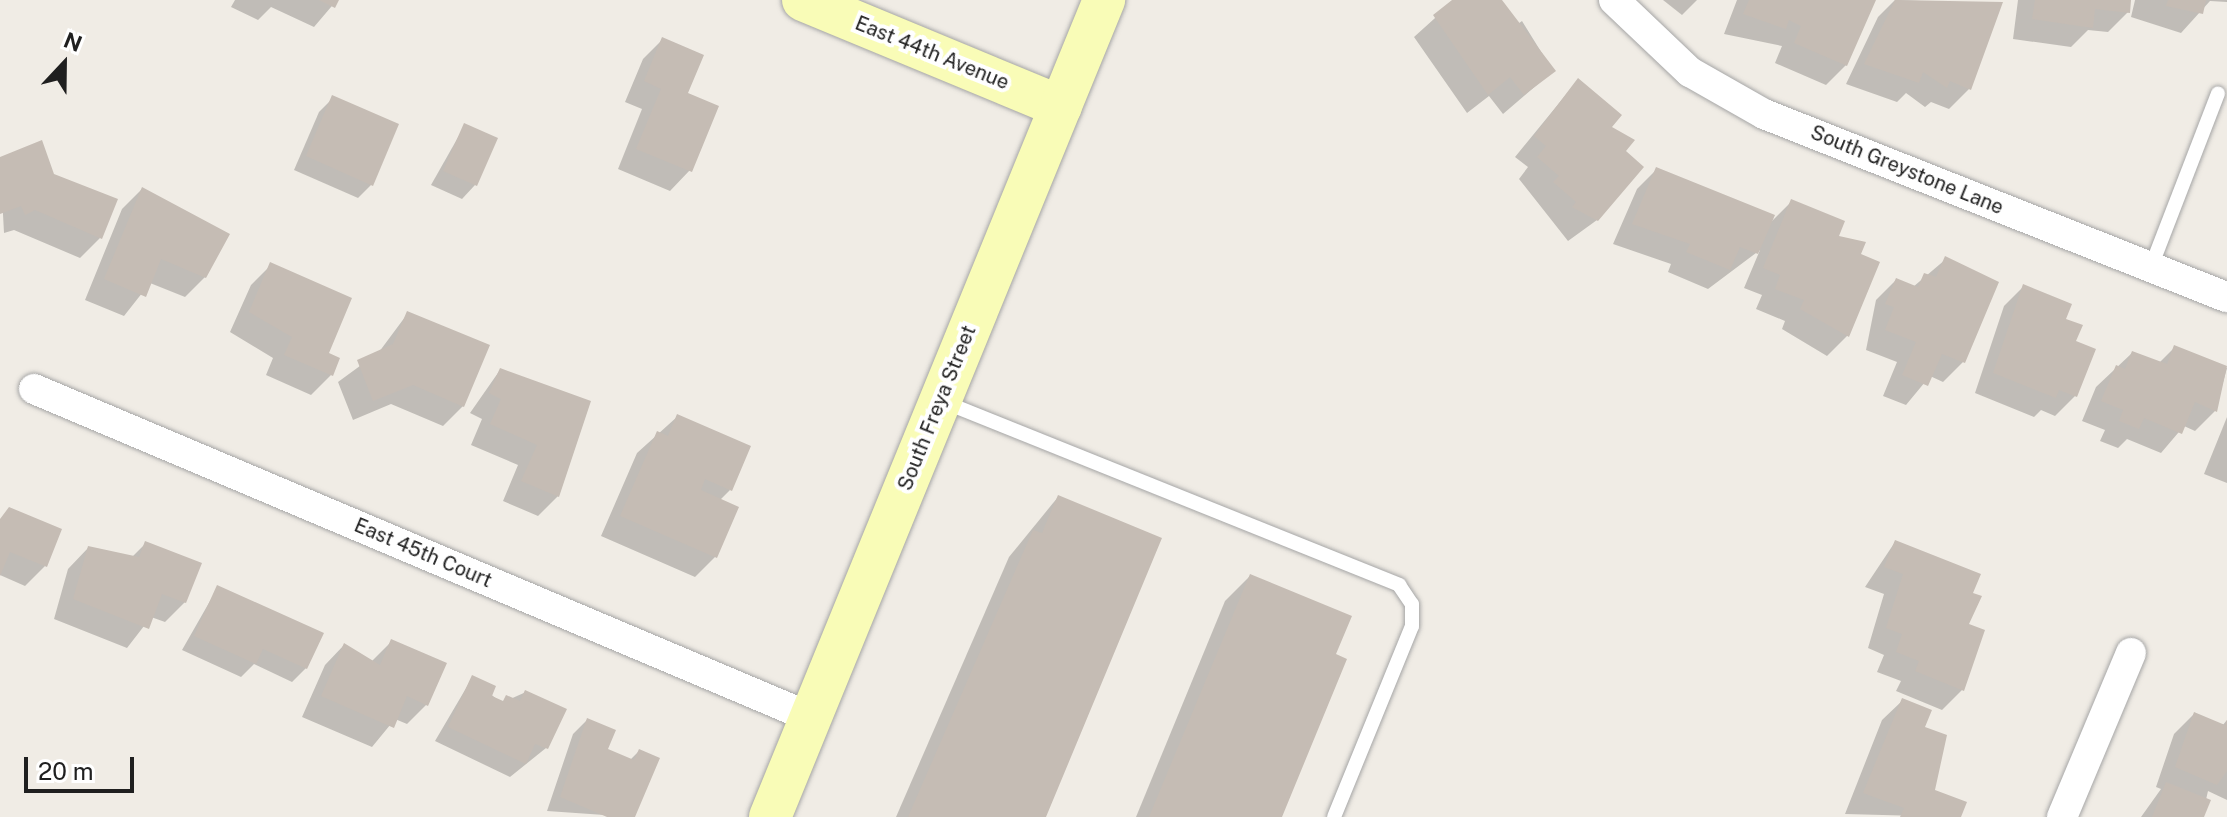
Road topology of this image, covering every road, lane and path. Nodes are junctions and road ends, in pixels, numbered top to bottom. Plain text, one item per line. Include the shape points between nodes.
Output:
1 (803, 0) edge
2 (1104, 0) edge
3 (1614, 0) edge
4 (2218, 93) dead end
5 (1061, 107) junction
6 (2151, 267) junction
7 (2227, 297) edge
8 (34, 389) dead end
9 (940, 400) junction
10 (2131, 653) dead end
11 (812, 718) junction
12 (770, 817) edge
13 (1334, 817) edge
14 (2062, 817) edge

1 - 5 main road, East 44th Avenue
2 - 5 main road, South Freya Street
3 - 6 street, South Greystone Lane via 1690,72 1764,114
4 - 6 lane
5 - 9 main road, South Freya Street
6 - 7 street, South Greystone Lane
8 - 11 street, East 45th Court
9 - 11 main road, South Freya Street
9 - 13 lane via 1399,585 1412,604 1412,626
10 - 14 street
11 - 12 main road, South Freya Street

